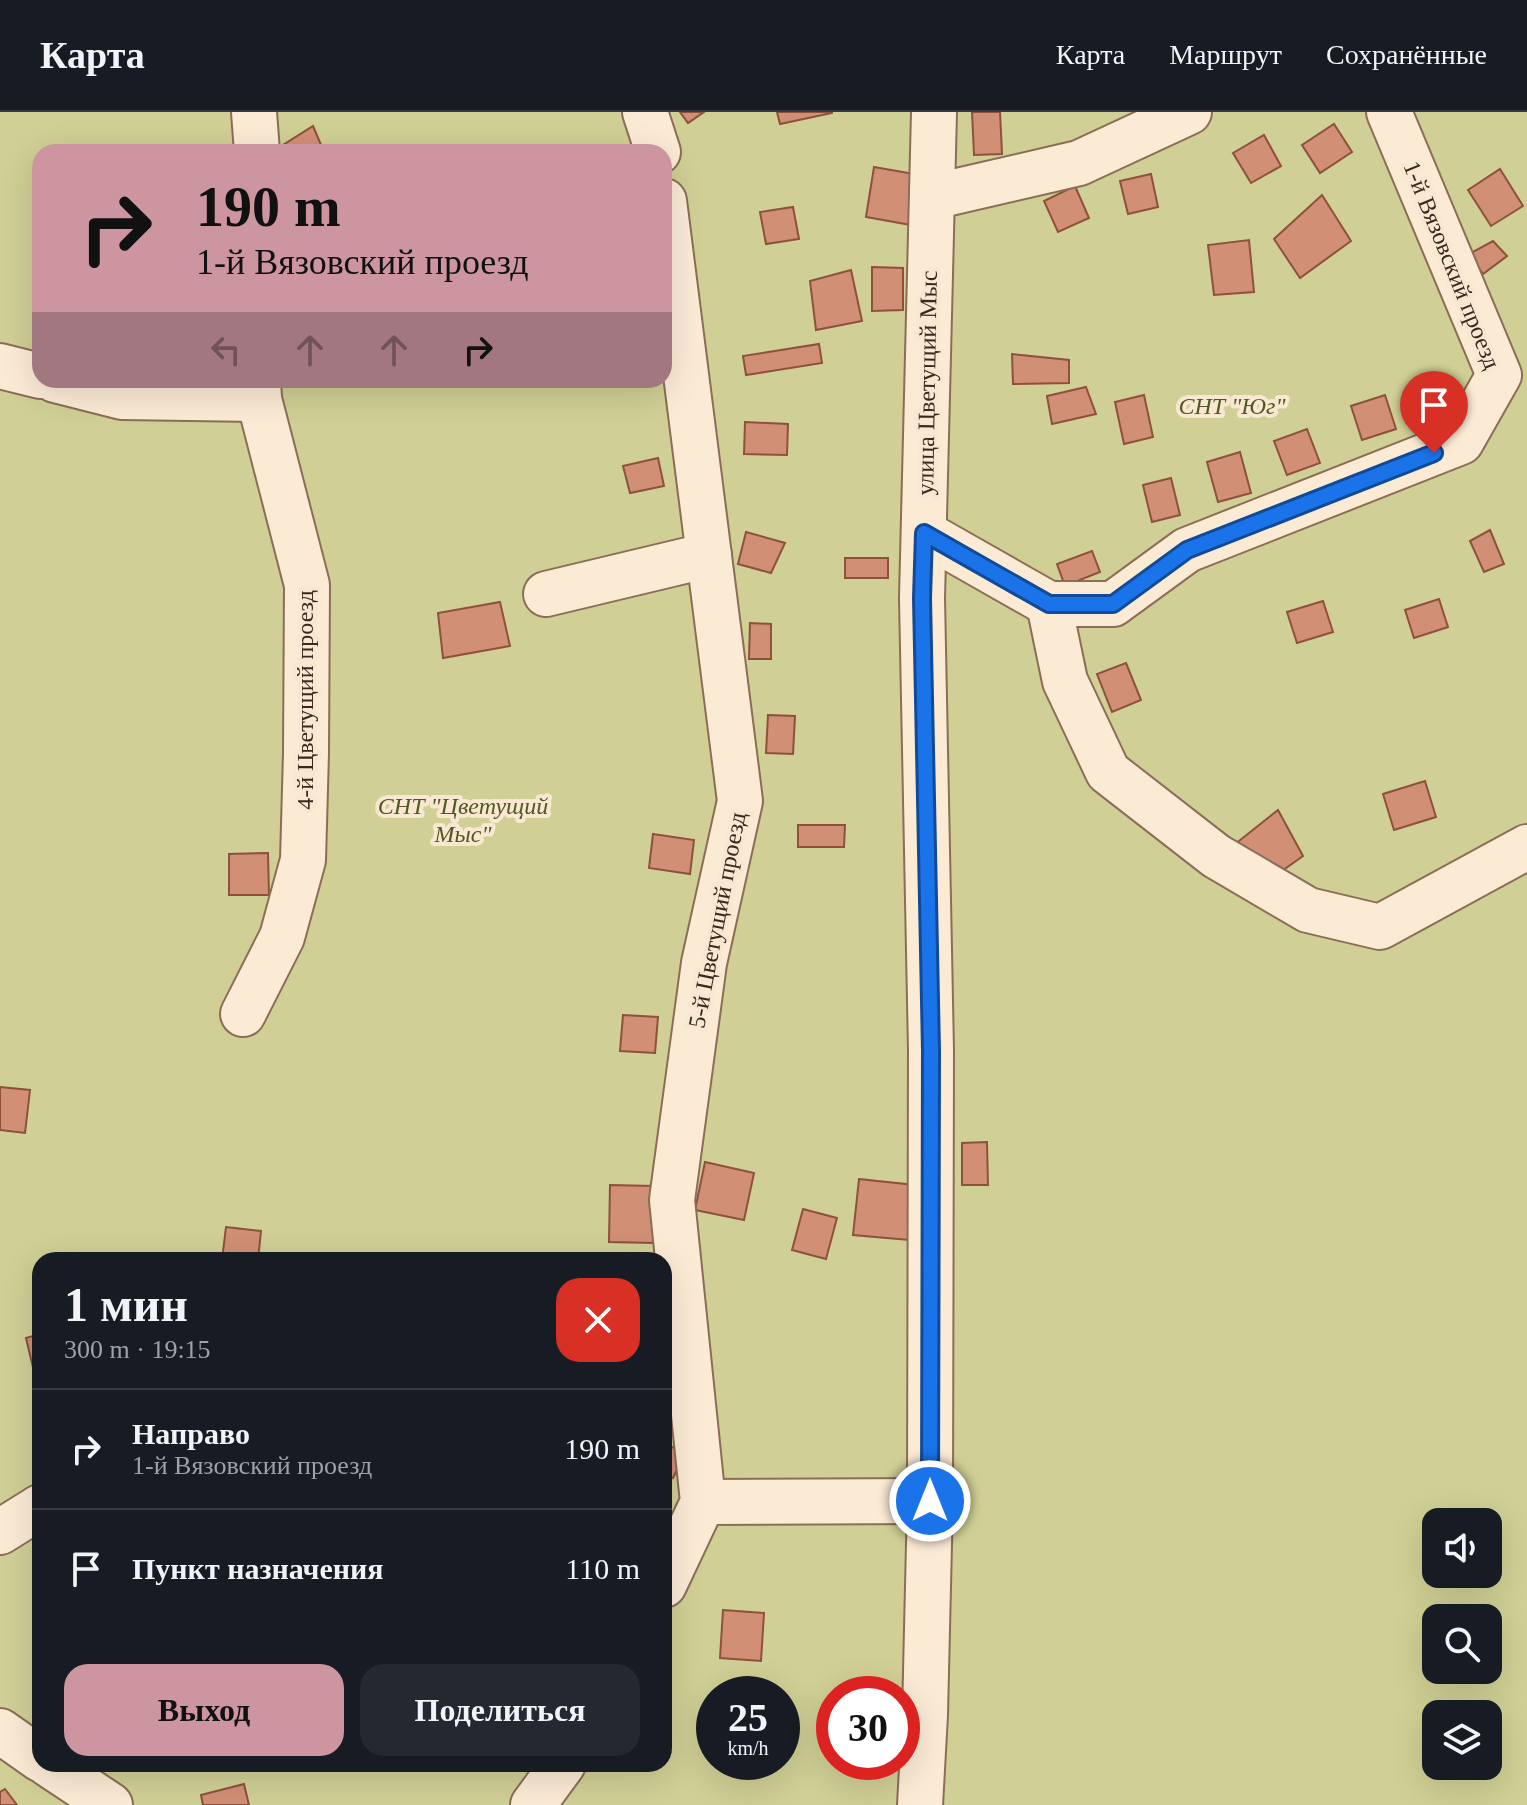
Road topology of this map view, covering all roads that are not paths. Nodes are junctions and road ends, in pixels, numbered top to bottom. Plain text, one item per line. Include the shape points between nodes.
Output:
1 (254, 112) edge
2 (645, 112) edge
3 (934, 112) edge
4 (1189, 112) edge
5 (1389, 112) edge
6 (256, 144) edge
7 (655, 144) edge
8 (932, 197) junction
9 (672, 264) edge
10 (0, 366) edge
11 (32, 374) edge
12 (87, 388) edge
13 (258, 390) edge
14 (924, 533) junction
15 (709, 555) junction
16 (546, 594) dead end
17 (1049, 604) junction
18 (1527, 847) edge
19 (243, 1014) dead end
20 (930, 1501) junction
21 (703, 1502) junction
22 (32, 1512) edge
23 (0, 1532) edge
24 (672, 1568) edge
25 (60, 1772) edge
26 (557, 1772) edge
27 (110, 1805) edge
28 (533, 1805) edge
29 (920, 1805) edge

1 - 6 street
2 - 7 street
3 - 8 street, улица Цветущий Мыс
4 - 8 street via 1079,163
5 - 17 street, 1-й Вязовский проезд via 1499,375 1461,442 1187,550 1113,604
8 - 14 street, улица Цветущий Мыс
9 - 15 street, 5-й Цветущий проезд
10 - 11 street
12 - 13 street via 122,397
13 - 19 street, 4-й Цветущий проезд via 307,585 306,753 303,860 282,937
14 - 17 street, 1-й Вязовский проезд
14 - 20 street, улица Цветущий Мыс
15 - 16 street
15 - 21 street, 5-й Цветущий проезд via 740,801 704,963 672,1200
17 - 18 street via 1065,681 1108,772 1216,856 1308,910 1380,927
20 - 21 street
20 - 29 street, улица Цветущий Мыс
21 - 24 street
22 - 23 street
25 - 27 street
26 - 28 street

